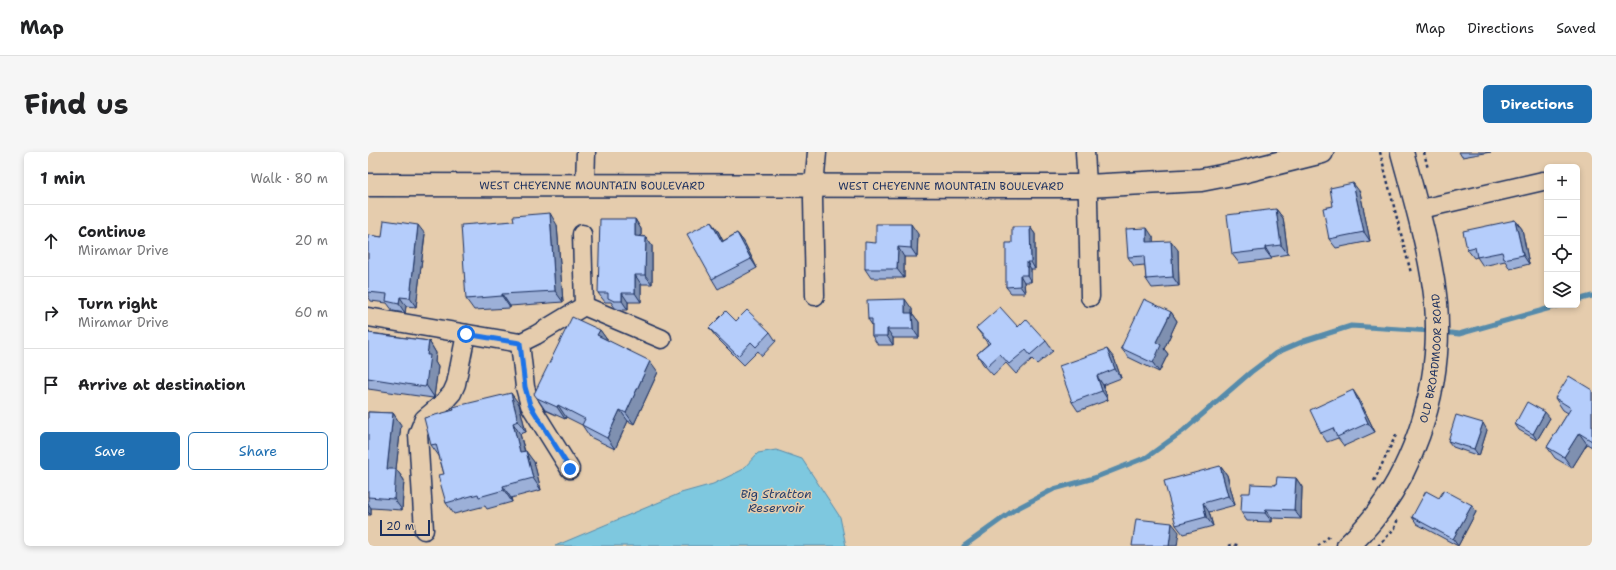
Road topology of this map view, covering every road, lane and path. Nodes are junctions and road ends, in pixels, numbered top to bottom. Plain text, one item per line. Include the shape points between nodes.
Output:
1 (586, 152) edge
2 (817, 152) edge
3 (1085, 152) edge
4 (1322, 152) edge
5 (1380, 152) edge
6 (1402, 152) edge
7 (1543, 181) dead end
8 (368, 185) edge
9 (585, 185) junction
10 (815, 185) junction
11 (1087, 186) junction
12 (1418, 210) junction
13 (582, 234) dead end
14 (1411, 276) dead end
15 (815, 296) dead end
16 (1090, 298) dead end
17 (584, 306) junction
18 (368, 317) edge
19 (466, 334) junction
20 (662, 339) dead end
21 (520, 343) junction
22 (1399, 429) dead end
23 (570, 469) dead end
24 (1371, 486) dead end
25 (424, 530) dead end
26 (1342, 538) edge
27 (1229, 546) edge
28 (1240, 546) edge
29 (1318, 546) edge

1 - 9 street
2 - 10 street
3 - 11 street
4 - 11 street, WEST CHEYENNE MOUNTAIN BOULEVARD via 1201,180
5 - 14 path
6 - 12 street, OLD BROADMOOR ROAD
7 - 12 street
8 - 9 street, WEST CHEYENNE MOUNTAIN BOULEVARD
9 - 10 street, WEST CHEYENNE MOUNTAIN BOULEVARD
10 - 11 street, WEST CHEYENNE MOUNTAIN BOULEVARD
10 - 15 street
11 - 16 street
12 - 26 street, OLD BROADMOOR ROAD via 1436,302 1437,332 1431,391 1414,449 1375,517
13 - 17 street
17 - 20 street
17 - 21 street
18 - 19 street
19 - 21 street
19 - 25 street via 452,393 424,419 418,434
21 - 23 street via 525,387 530,405
22 - 24 path
26 - 29 path
27 - 28 path

